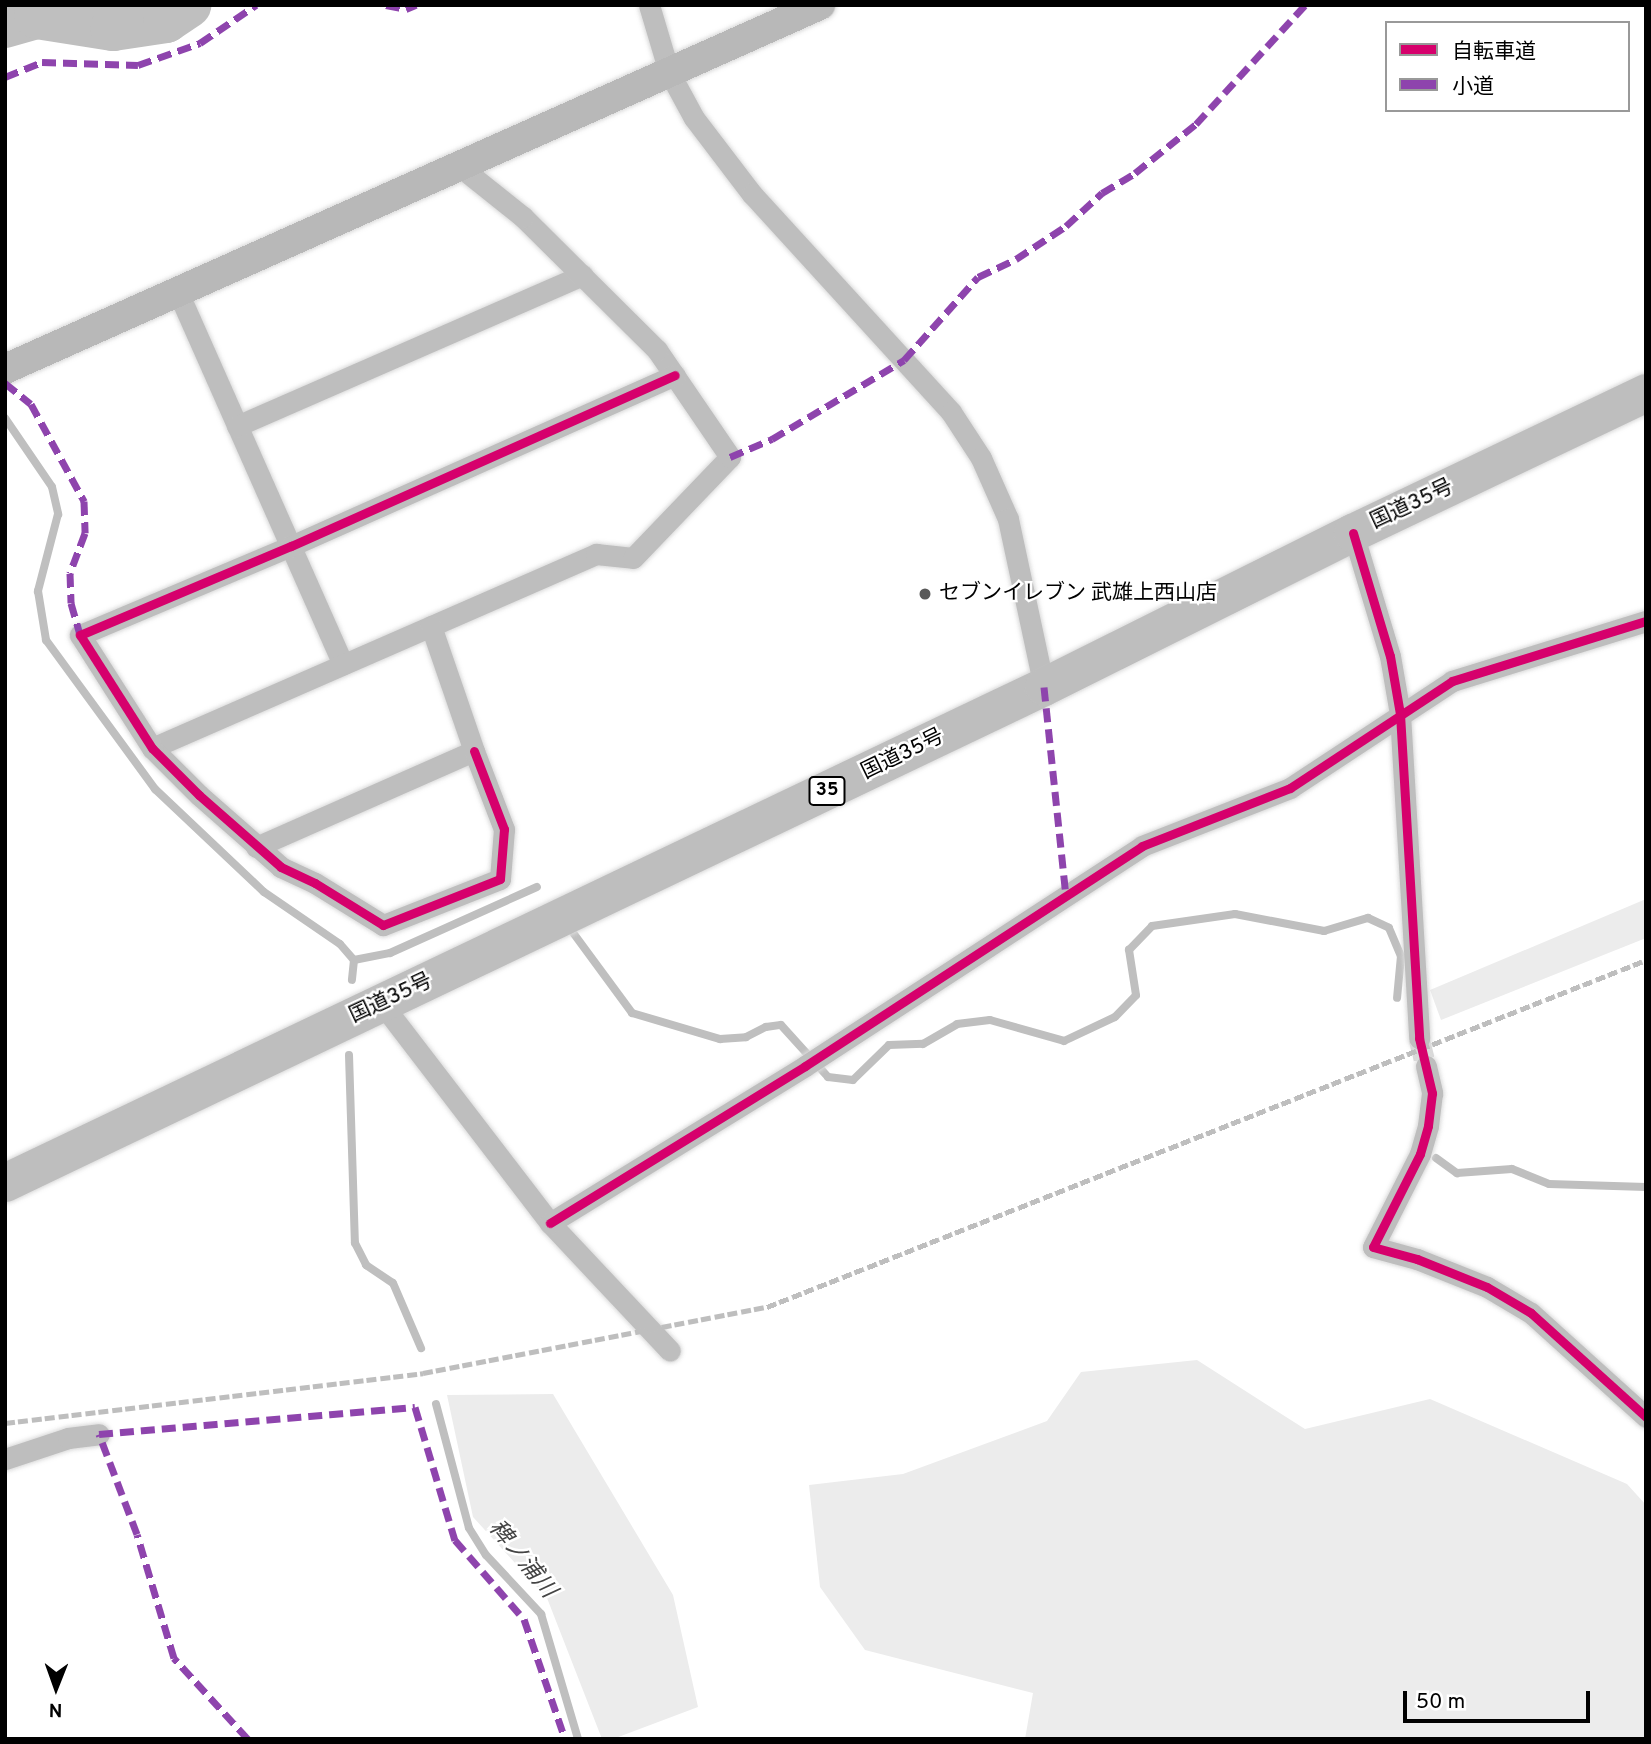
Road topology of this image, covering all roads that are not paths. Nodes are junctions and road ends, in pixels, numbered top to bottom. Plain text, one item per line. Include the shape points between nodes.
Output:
1 (649, 5) edge
2 (820, 5) edge
3 (669, 72) junction
4 (460, 166) junction
5 (582, 275) junction
6 (178, 292) junction
7 (5, 369) edge
8 (675, 375) junction
9 (1646, 393) edge
10 (237, 426) junction
11 (1353, 533) junction
12 (291, 546) junction
13 (1646, 621) edge
14 (430, 626) junction
15 (343, 664) junction
16 (1044, 687) junction
17 (1399, 714) junction
18 (152, 748) junction
19 (474, 751) junction
20 (256, 847) junction
21 (382, 1004) junction
22 (1419, 1038) tunnel mouth
23 (1426, 1066) tunnel mouth
24 (5, 1183) edge
25 (550, 1223) junction
26 (670, 1351) dead end
27 (1646, 1418) edge
28 (99, 1434) dead end
29 (5, 1458) edge

1 - 3 street
2 - 3 street
3 - 4 street
3 - 16 street via 694,118 752,194 951,412 981,458 1008,519
4 - 5 street via 523,217
4 - 6 street
5 - 8 street via 657,350
5 - 10 street
6 - 7 street
6 - 10 street
8 - 12 street
8 - 14 street via 730,457 634,558 596,554
9 - 11 highway, 国道35号 / 35
10 - 12 street
11 - 16 highway, 国道35号 / 35
11 - 17 street via 1390,656
12 - 15 street
12 - 18 street via 80,635
13 - 17 street via 1452,681
14 - 15 street
14 - 19 street
15 - 18 street
16 - 21 highway, 国道35号 / 35
17 - 22 street
17 - 25 street via 1290,788 1142,846 805,1066
18 - 20 street
19 - 20 street
19 - 20 street via 504,829 499,879 383,925 281,867
21 - 24 highway, 国道35号 / 35
21 - 25 street
23 - 27 street via 1432,1093 1420,1154 1373,1247 1487,1287 1531,1313
25 - 26 street
28 - 29 street via 68,1438

